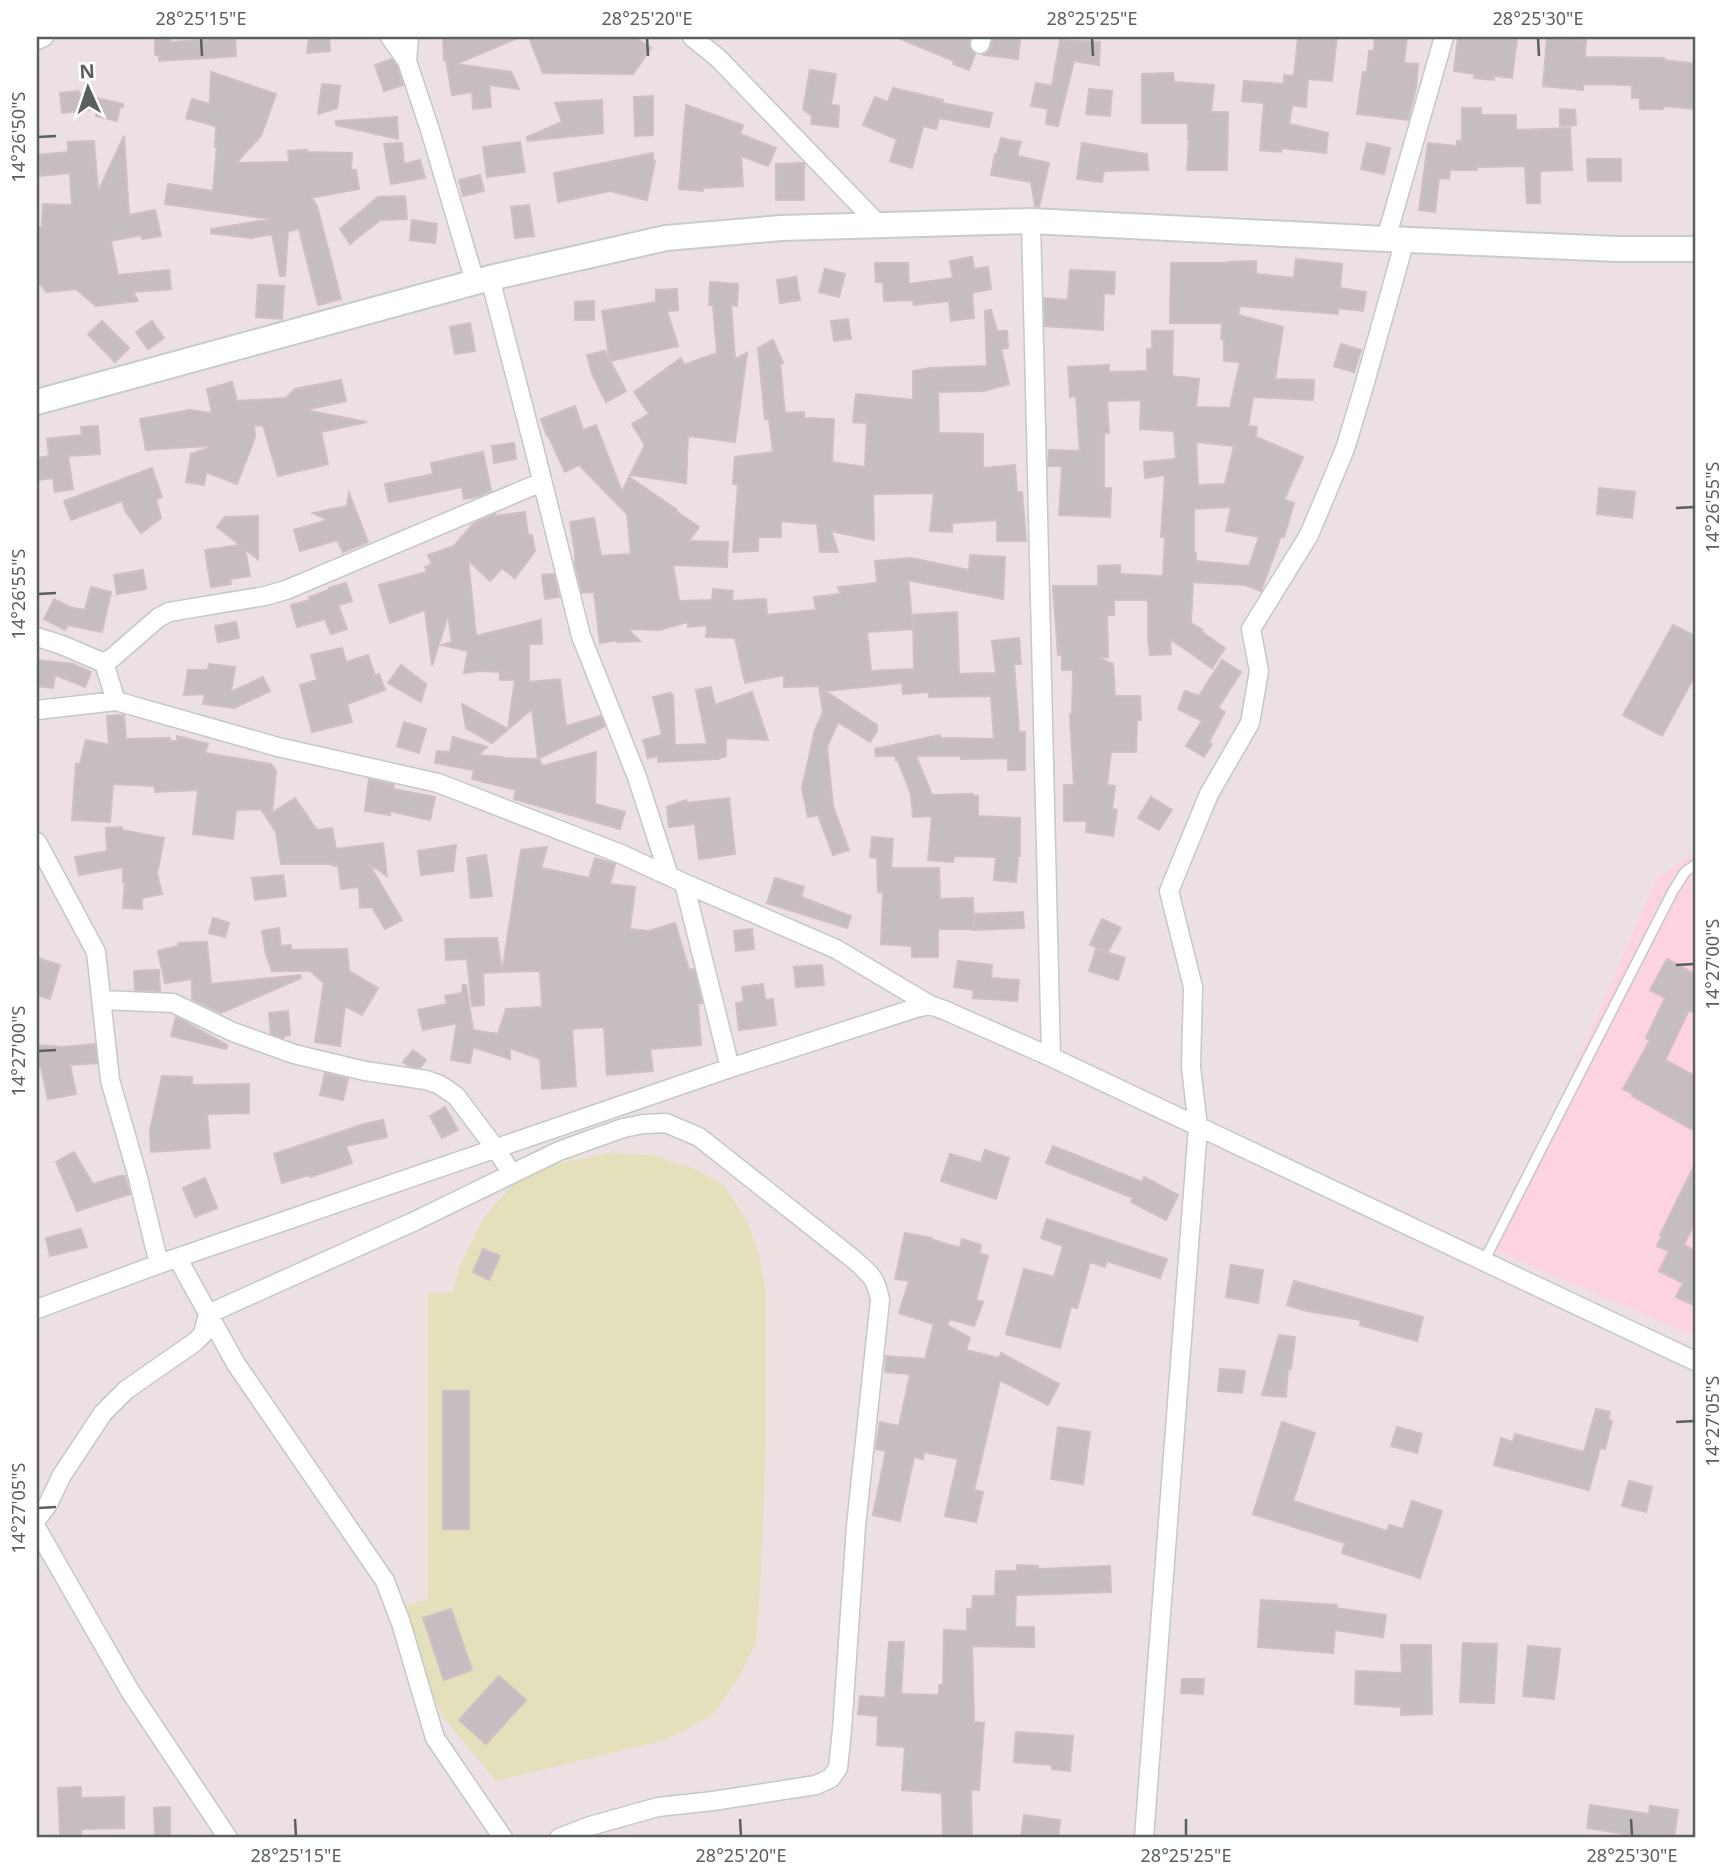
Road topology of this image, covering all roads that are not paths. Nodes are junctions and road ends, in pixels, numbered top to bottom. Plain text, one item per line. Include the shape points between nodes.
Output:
1 (44, 37) edge
2 (390, 37) edge
3 (409, 37) edge
4 (692, 37) edge
5 (1444, 37) edge
6 (37, 40) edge
7 (407, 61) junction
8 (1031, 221) junction
9 (879, 225) junction
10 (1395, 240) junction
11 (1695, 249) edge
12 (482, 280) junction
13 (37, 402) edge
14 (542, 482) junction
15 (37, 637) edge
16 (104, 663) junction
17 (116, 701) junction
18 (37, 710) edge
19 (37, 842) edge
20 (1695, 865) edge
21 (676, 880) junction
22 (102, 1000) junction
23 (930, 1005) junction
24 (1051, 1057) junction
25 (730, 1068) junction
26 (1198, 1127) junction
27 (496, 1149) junction
28 (512, 1174) junction
29 (178, 1259) junction
30 (1484, 1261) junction
31 (159, 1264) junction
32 (37, 1309) edge
33 (208, 1314) junction
34 (1695, 1361) edge
35 (37, 1519) edge
36 (37, 1529) edge
37 (228, 1838) edge
38 (503, 1838) edge
39 (559, 1838) edge
40 (1144, 1838) edge

1 - 6 street
2 - 7 street
3 - 7 street
4 - 9 street via 718,58
5 - 10 street
7 - 12 street
8 - 9 street
8 - 10 street
8 - 24 street
9 - 12 street via 666,238
10 - 11 street
10 - 26 street via 1364,386 1345,449 1309,535 1251,629 1259,671 1250,723 1209,794 1169,891 1193,987 1191,1067
12 - 13 street
12 - 14 street
14 - 16 street via 286,590 169,612
14 - 21 street via 580,636
15 - 16 street
16 - 17 street
17 - 18 street
17 - 21 street via 278,747 438,783
19 - 22 street via 96,952
20 - 30 lane via 1673,891
21 - 23 street via 836,949
21 - 25 street
22 - 27 street via 173,1003 294,1054 426,1080 456,1096
22 - 31 street via 110,1080
23 - 24 street
23 - 25 street
24 - 26 street
25 - 27 street
26 - 30 street
26 - 40 street
27 - 28 street
27 - 29 street
28 - 33 street
28 - 39 street via 623,1128 666,1123 699,1137 852,1258 877,1284 880,1300 856,1527 838,1768 831,1778 816,1785 658,1807
29 - 31 street
29 - 33 street
30 - 34 street
31 - 32 street
33 - 35 street via 203,1334 195,1342 126,1390 103,1413
33 - 38 street via 236,1364 385,1581 435,1738
36 - 37 street via 130,1690

